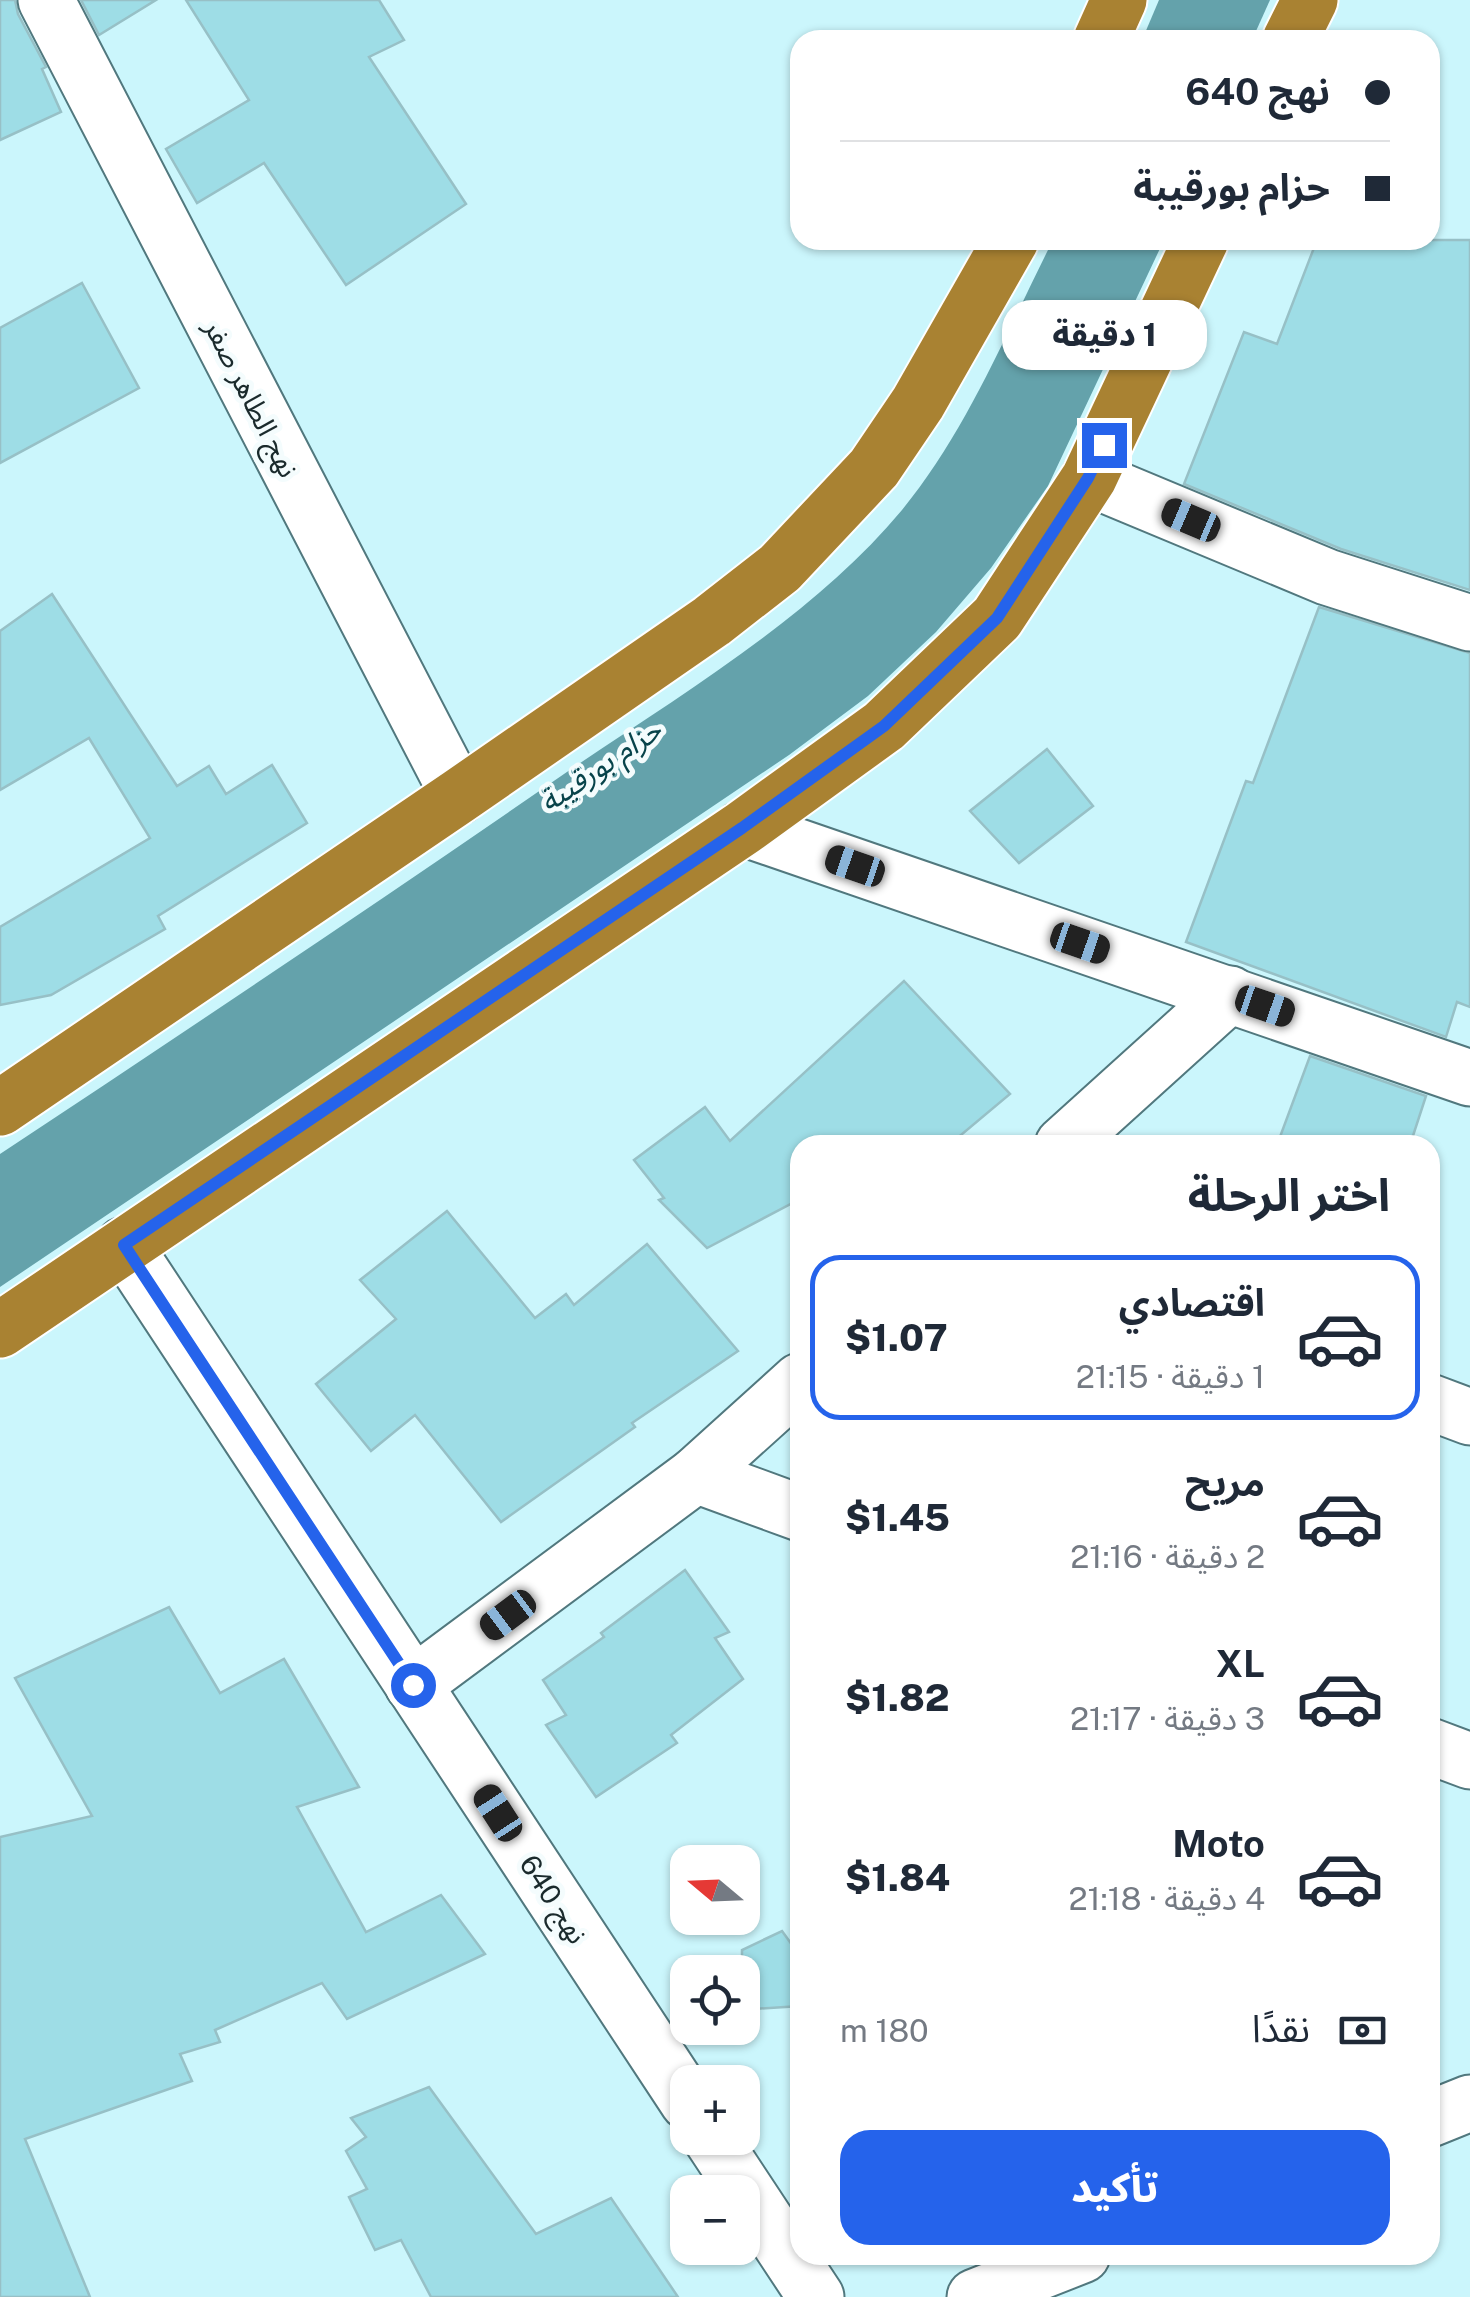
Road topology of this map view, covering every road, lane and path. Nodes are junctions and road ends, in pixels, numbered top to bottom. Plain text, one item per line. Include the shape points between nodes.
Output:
1 (46, 0) edge
2 (1119, 0) edge
3 (1310, 0) edge
4 (1106, 30) edge
5 (1295, 30) edge
6 (1005, 250) edge
7 (1195, 250) edge
8 (1088, 478) junction
9 (1470, 622) edge
10 (459, 796) junction
11 (742, 828) junction
12 (1230, 994) junction
13 (1470, 1078) edge
14 (0, 1108) edge
15 (1073, 1135) edge
16 (124, 1245) junction
17 (0, 1330) edge
18 (790, 1390) edge
19 (1440, 1406) edge
20 (1470, 1417) edge
21 (696, 1475) junction
22 (790, 1510) edge
23 (413, 1685) junction
24 (1440, 1750) edge
25 (1470, 1761) edge
26 (670, 2075) edge
27 (1470, 2103) edge
28 (1440, 2115) edge
29 (722, 2155) edge
30 (790, 2258) edge
31 (795, 2265) edge
32 (1056, 2265) edge
33 (816, 2297) edge
34 (974, 2297) edge

1 - 10 street, نهج الطاهر صفر
2 - 4 highway
3 - 5 highway
6 - 10 highway via 874,468 780,568
7 - 8 highway
8 - 9 street via 1327,578
8 - 11 highway via 997,618 884,726
10 - 14 highway
11 - 12 street
11 - 16 highway
12 - 13 street
12 - 15 street
16 - 17 highway
16 - 23 street, نهج 640
18 - 21 street
19 - 20 street
21 - 22 street
21 - 23 street
23 - 26 street, نهج 640
24 - 25 street
27 - 28 street
29 - 30 street
31 - 33 street
32 - 34 street

